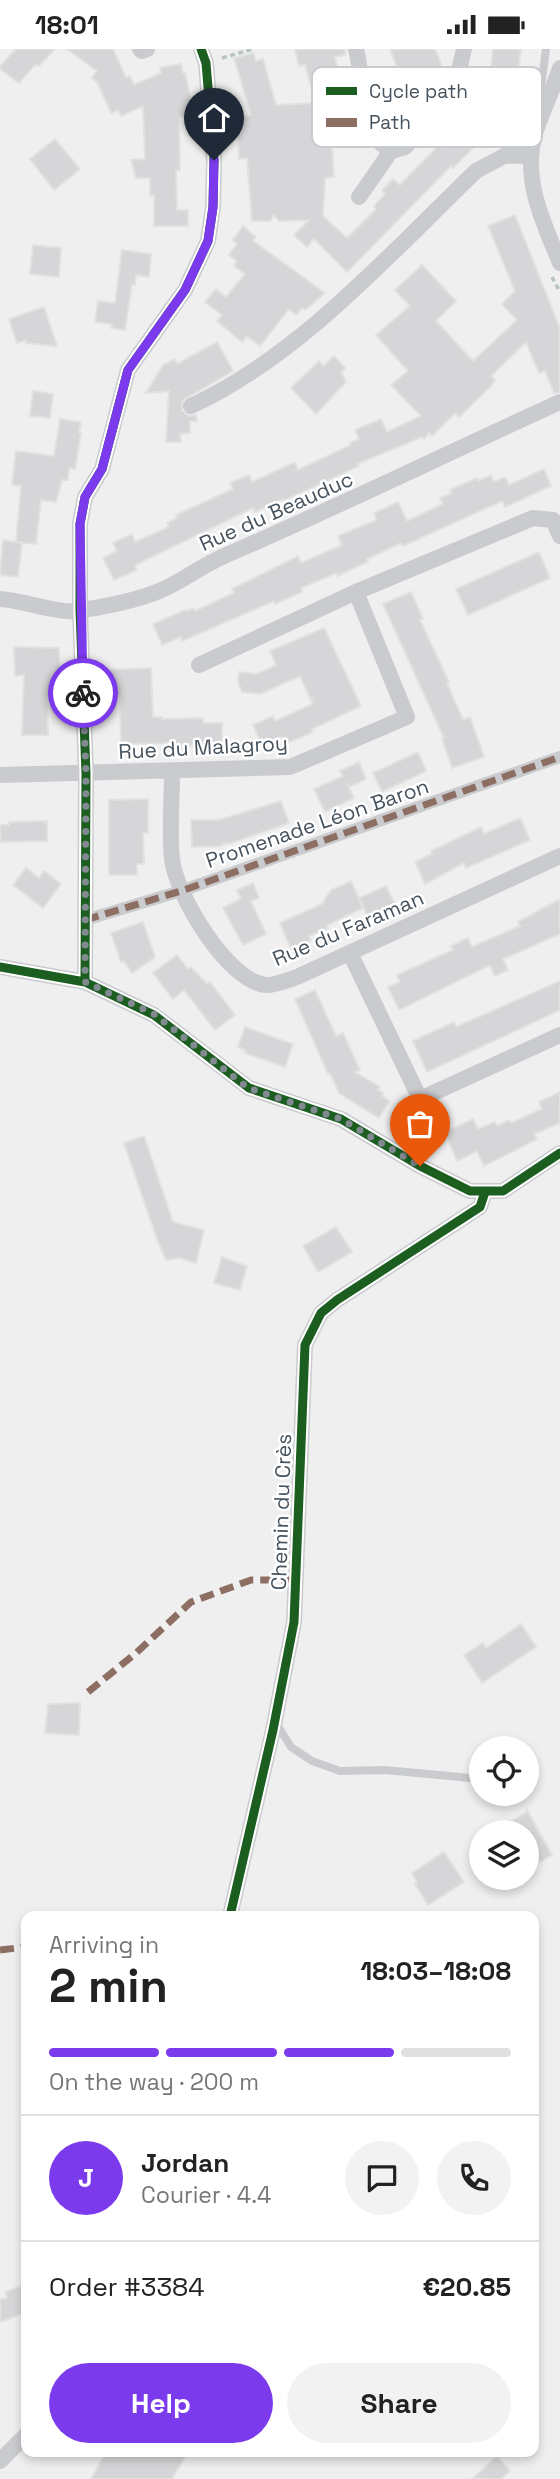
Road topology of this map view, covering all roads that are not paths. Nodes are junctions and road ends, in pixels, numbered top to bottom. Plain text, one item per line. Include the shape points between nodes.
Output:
1 (140, 49) edge
2 (147, 49) edge
3 (356, 49) edge
4 (464, 49) edge
5 (545, 49) edge
6 (204, 56) edge
7 (360, 67) edge
8 (460, 67) edge
9 (560, 68) edge
10 (542, 77) edge
11 (542, 117) edge
12 (386, 147) edge
13 (405, 147) edge
14 (533, 147) edge
15 (391, 151) junction
16 (531, 155) junction
17 (359, 197) dead end
18 (560, 263) edge
19 (560, 402) edge
20 (191, 406) dead end
21 (560, 536) edge
22 (356, 592) junction
23 (0, 599) edge
24 (80, 610) junction
25 (199, 665) dead end
26 (560, 757) edge
27 (172, 772) junction
28 (86, 774) junction
29 (0, 775) edge
30 (560, 856) edge
31 (181, 891) junction
32 (85, 920) junction
33 (350, 953) junction
34 (0, 967) edge
35 (85, 982) junction
36 (560, 1035) edge
37 (560, 1153) edge
38 (485, 1192) junction
39 (275, 1720) junction
40 (469, 1778) edge
41 (231, 1911) edge
42 (21, 2440) edge
43 (0, 2461) edge

1 - 2 street
3 - 7 street
4 - 8 street
5 - 10 lane
6 - 24 street via 212,118 213,207 208,241 185,290 128,370 102,469 85,497 80,524
9 - 11 street
12 - 15 street
13 - 15 street
14 - 16 street
15 - 17 street
16 - 18 street via 534,196
16 - 20 street via 505,156 476,171 334,306 267,362
19 - 24 street, Rue du Beauduc via 213,560 164,589
21 - 22 street via 553,520 533,518
22 - 25 street
22 - 27 street, Rue du Malagroy via 407,717 290,767
23 - 24 street, Rue du Beauduc
24 - 28 street
26 - 31 street, Promenade Léon Baron
27 - 28 street, Rue du Malagroy
27 - 31 street, Rue du Faraman via 172,859
28 - 29 street, Rue du Malagroy
28 - 32 street
30 - 33 street, Rue du Faraman
31 - 32 street, Promenade Léon Baron
31 - 33 street, Rue du Faraman via 202,930 244,976 266,985 297,977
32 - 35 street
33 - 36 street via 420,1099
34 - 35 street
35 - 38 street via 154,1014 248,1088 341,1119 420,1166 470,1191
37 - 38 street via 503,1191
38 - 39 street, Chemin du Crès via 480,1207 321,1313 305,1345 294,1622
39 - 40 lane via 291,1747 340,1771
39 - 41 street, Chemin du Crès
42 - 43 street

